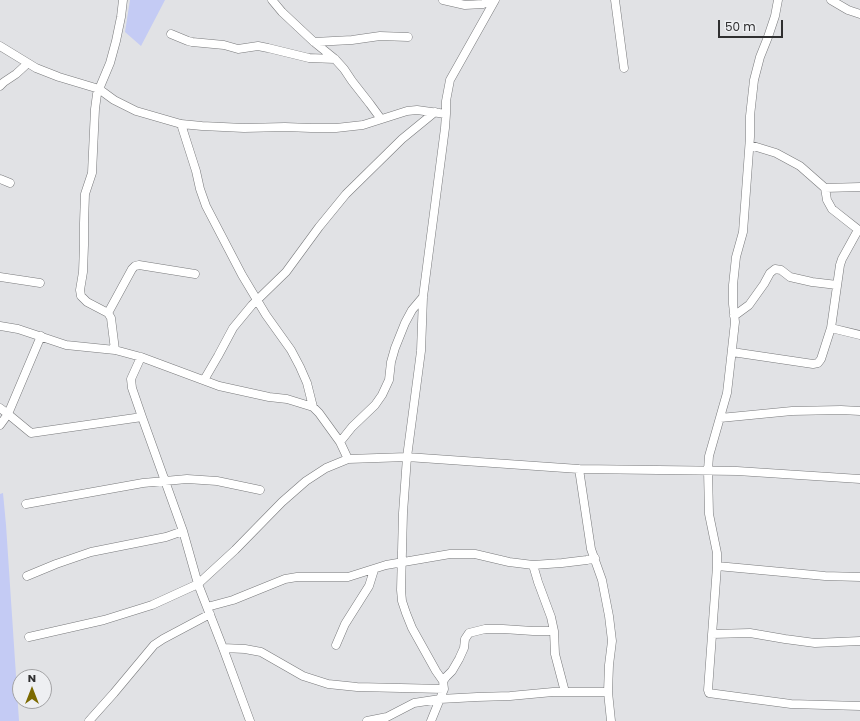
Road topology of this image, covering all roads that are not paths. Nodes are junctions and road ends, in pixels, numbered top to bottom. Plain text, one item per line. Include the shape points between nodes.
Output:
1 (123, 0) edge
2 (272, 0) edge
3 (443, 0) edge
4 (494, 0) edge
5 (616, 0) edge
6 (778, 0) edge
7 (831, 0) edge
8 (860, 14) edge
9 (171, 34) dead end
10 (408, 37) dead end
11 (314, 42) junction
12 (0, 46) edge
13 (335, 59) junction
14 (28, 63) junction
15 (624, 68) dead end
16 (0, 86) edge
17 (99, 90) junction
18 (434, 112) junction
19 (446, 114) junction
20 (381, 119) junction
21 (181, 124) junction
22 (750, 145) junction
23 (0, 179) edge
24 (10, 183) dead end
25 (860, 187) edge
26 (825, 188) junction
27 (859, 230) edge
28 (195, 274) dead end
29 (0, 277) edge
30 (40, 283) dead end
31 (837, 285) junction
32 (423, 297) junction
33 (257, 300) junction
34 (108, 313) junction
35 (734, 316) junction
36 (0, 326) edge
37 (831, 328) junction
38 (860, 335) edge
39 (41, 336) junction
40 (115, 350) junction
41 (732, 352) junction
42 (141, 357) junction
43 (204, 380) junction
44 (313, 407) junction
45 (0, 408) edge
46 (860, 411) edge
47 (8, 414) junction
48 (142, 417) junction
49 (720, 418) junction
50 (0, 425) edge
51 (340, 442) junction
52 (407, 457) junction
53 (348, 459) junction
54 (579, 469) junction
55 (708, 470) junction
56 (860, 479) edge
57 (164, 481) junction
58 (260, 490) dead end
59 (26, 504) dead end
60 (182, 531) junction
61 (595, 558) junction
62 (401, 562) junction
63 (533, 565) junction
64 (718, 566) junction
65 (374, 570) junction
66 (27, 576) dead end
67 (860, 576) edge
68 (198, 584) junction
69 (208, 610) junction
70 (554, 631) junction
71 (712, 634) junction
72 (29, 637) dead end
73 (860, 641) edge
74 (336, 645) dead end
75 (223, 648) junction
76 (444, 685) junction
77 (565, 692) junction
78 (608, 692) junction
79 (440, 699) junction
80 (860, 706) edge
81 (89, 721) edge
82 (250, 721) edge
83 (367, 721) edge
84 (431, 721) edge
85 (611, 721) edge

1 - 17 street via 116,41
2 - 11 street
3 - 4 street via 465,5 483,4
4 - 19 street via 450,80
5 - 15 street
6 - 22 street via 754,80
7 - 8 street
9 - 13 street via 192,42 238,49 258,46 309,58
10 - 11 street via 380,36
11 - 13 street
12 - 14 street
13 - 20 street
14 - 16 street
14 - 17 street
17 - 21 street via 136,111
17 - 34 street via 95,110 92,174 85,194 83,272 80,290 81,296 87,302
18 - 19 street
18 - 20 street via 407,111
18 - 33 street via 402,139 346,194 286,272
19 - 32 street
20 - 21 street via 363,125 336,128 237,128
21 - 33 street via 206,206
22 - 26 street via 776,153 800,166
22 - 35 street via 743,232 736,257 733,285
23 - 24 street
25 - 26 street
26 - 27 street via 832,209
27 - 31 street via 842,259
28 - 34 street via 139,264 132,269
29 - 30 street
31 - 35 street via 790,277 775,269 749,305
31 - 37 street
32 - 51 street via 405,323 395,348 389,380 382,395
32 - 52 street via 420,351
33 - 43 street via 233,328
33 - 44 street via 300,367
34 - 40 street via 111,318
35 - 41 street
36 - 39 street
37 - 38 street
37 - 41 street via 818,363
39 - 40 street via 66,345
39 - 47 street
40 - 42 street
41 - 49 street via 727,393
42 - 43 street
42 - 48 street via 131,379
43 - 44 street via 226,388 269,398 287,399
44 - 51 street
45 - 47 street
46 - 49 street via 792,411
47 - 48 street via 31,433
47 - 50 street
48 - 57 street
49 - 55 street via 709,456
51 - 53 street
52 - 53 street
52 - 54 street
52 - 62 street
53 - 68 street via 326,468 282,502
54 - 55 street
54 - 61 street via 591,549
55 - 56 street
55 - 64 street via 709,514
57 - 58 street via 187,479
57 - 59 street
57 - 60 street
60 - 66 street via 166,537 91,552
60 - 68 street
61 - 63 street
61 - 78 street via 605,592 612,641
62 - 63 street via 450,554 475,554
62 - 65 street
62 - 76 street via 401,590 406,613
63 - 70 street
64 - 67 street via 825,576
64 - 71 street
65 - 69 street via 348,577 285,579
65 - 74 street via 369,586 345,624
68 - 69 street
68 - 72 street via 152,605 104,620
69 - 75 street
69 - 81 street via 154,645
70 - 76 street via 485,629 469,633 459,659 446,677
70 - 77 street via 555,654
71 - 73 street via 750,633 815,643
71 - 80 street via 708,683 710,693 791,704
75 - 76 street via 261,652 303,676 328,684 357,687
75 - 82 street
76 - 79 street
77 - 78 street
77 - 79 street
78 - 85 street
79 - 83 street via 414,703 387,716
79 - 84 street

